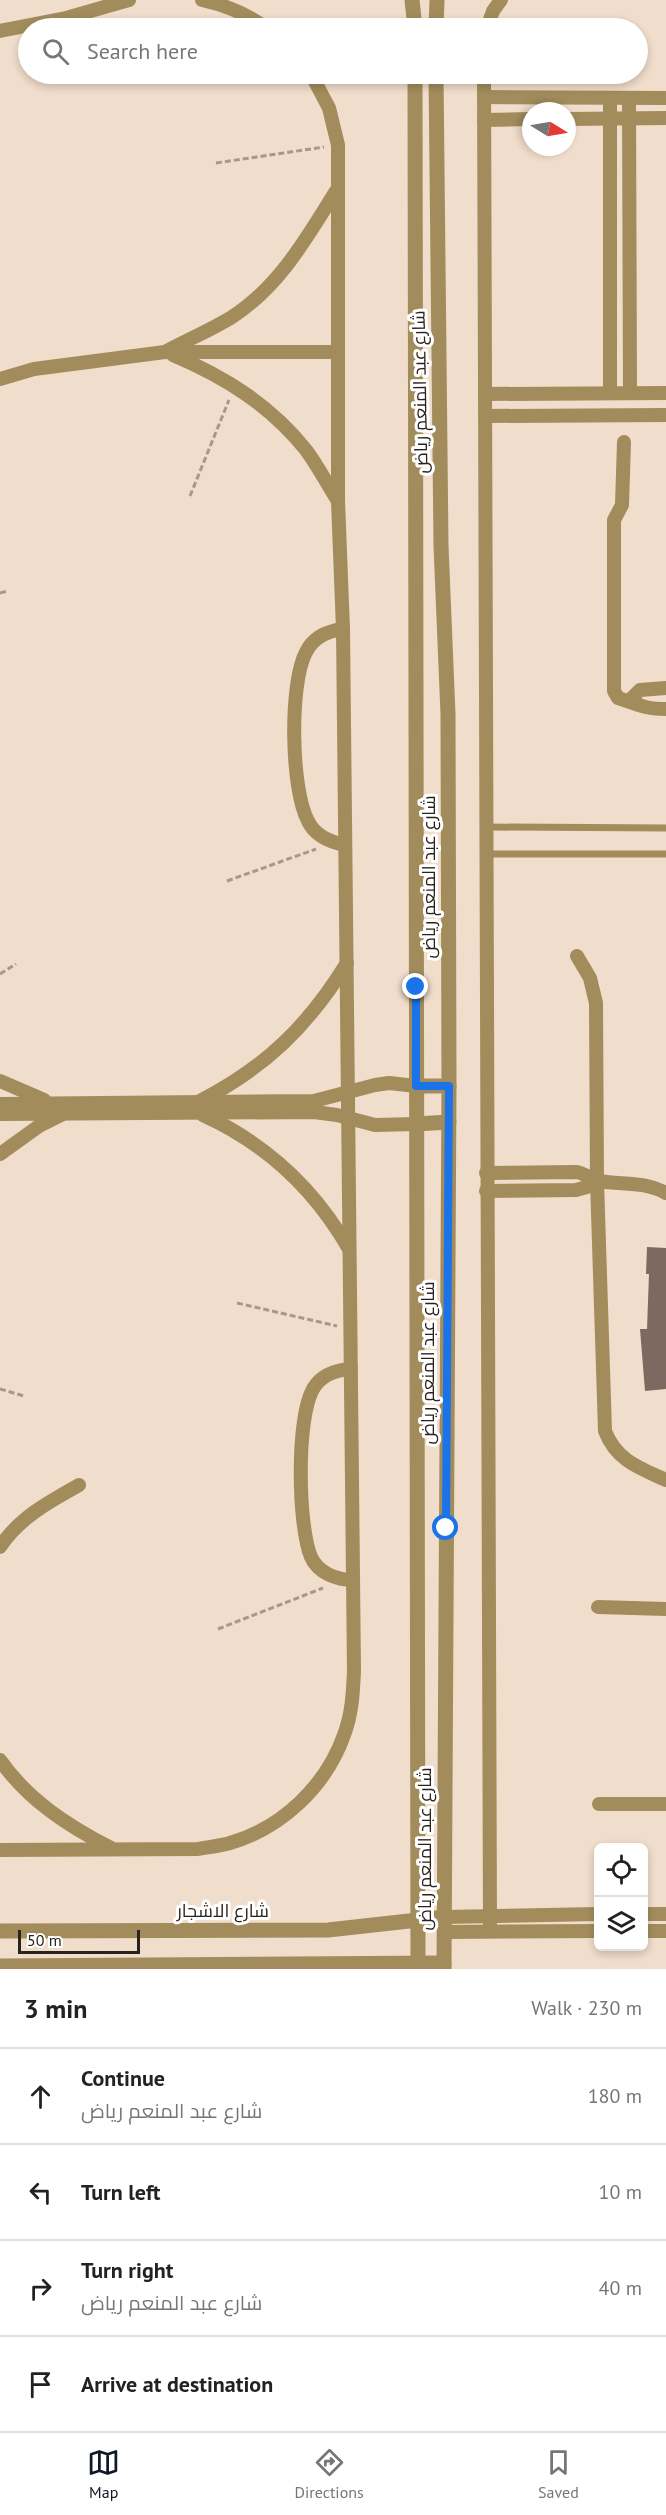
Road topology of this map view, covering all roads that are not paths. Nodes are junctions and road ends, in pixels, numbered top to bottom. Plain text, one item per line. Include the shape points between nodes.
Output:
1 (129, 0) edge
2 (202, 0) edge
3 (412, 0) edge
4 (437, 0) edge
5 (501, 0) edge
6 (66, 18) edge
7 (250, 18) edge
8 (414, 18) edge
9 (436, 18) edge
10 (491, 18) edge
11 (18, 27) edge
12 (0, 31) edge
13 (316, 84) edge
14 (415, 84) edge
15 (436, 84) edge
16 (484, 84) edge
17 (484, 97) junction
18 (610, 98) junction
19 (629, 98) junction
20 (666, 98) edge
21 (610, 118) junction
22 (629, 118) junction
23 (666, 118) edge
24 (522, 119) edge
25 (576, 119) edge
26 (484, 120) junction
27 (336, 190) junction
28 (165, 352) junction
29 (338, 352) junction
30 (0, 380) edge
31 (610, 393) junction
32 (630, 393) junction
33 (666, 393) edge
34 (486, 394) junction
35 (666, 415) edge
36 (486, 416) junction
37 (624, 442) dead end
38 (338, 501) junction
39 (343, 629) junction
40 (666, 688) edge
41 (630, 700) junction
42 (666, 709) edge
43 (486, 828) junction
44 (666, 828) edge
45 (340, 844) junction
46 (486, 854) junction
47 (666, 854) edge
48 (577, 956) dead end
49 (347, 963) junction
50 (0, 1081) edge
51 (416, 1086) junction
52 (449, 1086) junction
53 (348, 1092) junction
54 (54, 1103) junction
55 (0, 1104) edge
56 (198, 1107) junction
57 (127, 1108) junction
58 (64, 1113) junction
59 (0, 1114) edge
60 (348, 1119) junction
61 (449, 1122) junction
62 (416, 1124) junction
63 (0, 1154) edge
64 (486, 1173) junction
65 (597, 1181) junction
66 (486, 1191) junction
67 (666, 1192) edge
68 (350, 1249) junction
69 (351, 1369) junction
70 (666, 1480) edge
71 (79, 1485) dead end
72 (0, 1547) edge
73 (349, 1580) junction
74 (598, 1607) dead end
75 (666, 1609) edge
76 (0, 1760) edge
77 (599, 1804) dead end
78 (666, 1804) edge
79 (112, 1849) junction
80 (0, 1850) edge
81 (594, 1914) edge
82 (648, 1914) edge
83 (666, 1914) edge
84 (490, 1915) junction
85 (417, 1920) junction
86 (445, 1925) junction
87 (490, 1930) junction
88 (0, 1931) edge
89 (594, 1931) edge
90 (648, 1931) edge
91 (666, 1931) edge
92 (0, 1966) edge
93 (418, 1966) edge
94 (444, 1966) edge

1 - 6 street
2 - 7 street
3 - 8 street
4 - 9 street
5 - 10 street
11 - 12 street
13 - 27 street via 328,108 338,145
14 - 51 street, شارع عبد المنعم رياض
15 - 52 street, شارع عبد المنعم رياض via 441,546 448,714
16 - 17 street
17 - 18 street
17 - 26 street
18 - 19 street
18 - 21 street
19 - 20 street
19 - 22 street
21 - 22 street
21 - 25 street
21 - 31 street
22 - 23 street
22 - 32 street
24 - 26 street
26 - 34 street
27 - 28 street via 303,244 272,283 234,316
27 - 29 street
28 - 29 street
28 - 30 street via 34,369
28 - 38 street via 235,386 274,416 308,452
29 - 38 street
31 - 32 street
31 - 34 street
32 - 33 street
34 - 36 street
35 - 36 street
36 - 43 street
37 - 41 street via 622,505 614,521 614,691 618,698
38 - 39 street
39 - 45 street
39 - 45 street via 322,635 306,651 296,693 294,725 295,757 306,820 318,834
40 - 41 street via 640,690
41 - 42 street via 645,708
43 - 44 lane
43 - 46 street
45 - 49 street
46 - 47 lane
46 - 64 street
48 - 65 street via 590,978 596,1003
49 - 53 street
49 - 56 street via 294,1034 249,1073
50 - 54 street
51 - 52 street
51 - 53 street via 388,1083
51 - 62 street, شارع عبد المنعم رياض
52 - 61 street, شارع عبد المنعم رياض
53 - 56 street via 314,1101
53 - 60 street
54 - 55 street
54 - 57 street
56 - 57 street
56 - 60 street via 314,1112
56 - 68 street via 282,1164 317,1200
57 - 58 street
58 - 59 street
58 - 63 street
60 - 62 street via 375,1125
60 - 68 street
61 - 62 street
61 - 86 street, شارع عبد المنعم رياض
62 - 85 street, شارع عبد المنعم رياض
64 - 65 street via 577,1172
64 - 66 street
65 - 66 street via 576,1191
65 - 67 street via 637,1183
65 - 70 street via 604,1431 616,1453 626,1461
66 - 84 street
68 - 69 street
69 - 73 street
69 - 73 street via 329,1374 313,1389 308,1400 301,1463 311,1557 325,1572
71 - 72 street via 25,1519
73 - 79 street via 352,1703 344,1735 330,1765 311,1791 288,1814 230,1843 198,1849
74 - 75 street
76 - 79 street via 41,1804
77 - 78 street
79 - 80 street
81 - 84 street
82 - 83 street
84 - 86 street
84 - 87 street
85 - 86 street, شارع الاشجار
85 - 88 street, شارع الاشجار via 328,1930
85 - 93 street, شارع عبد المنعم رياض
86 - 87 street
86 - 94 street, شارع عبد المنعم رياض
87 - 89 street
90 - 91 street
92 - 93 street
93 - 94 street

